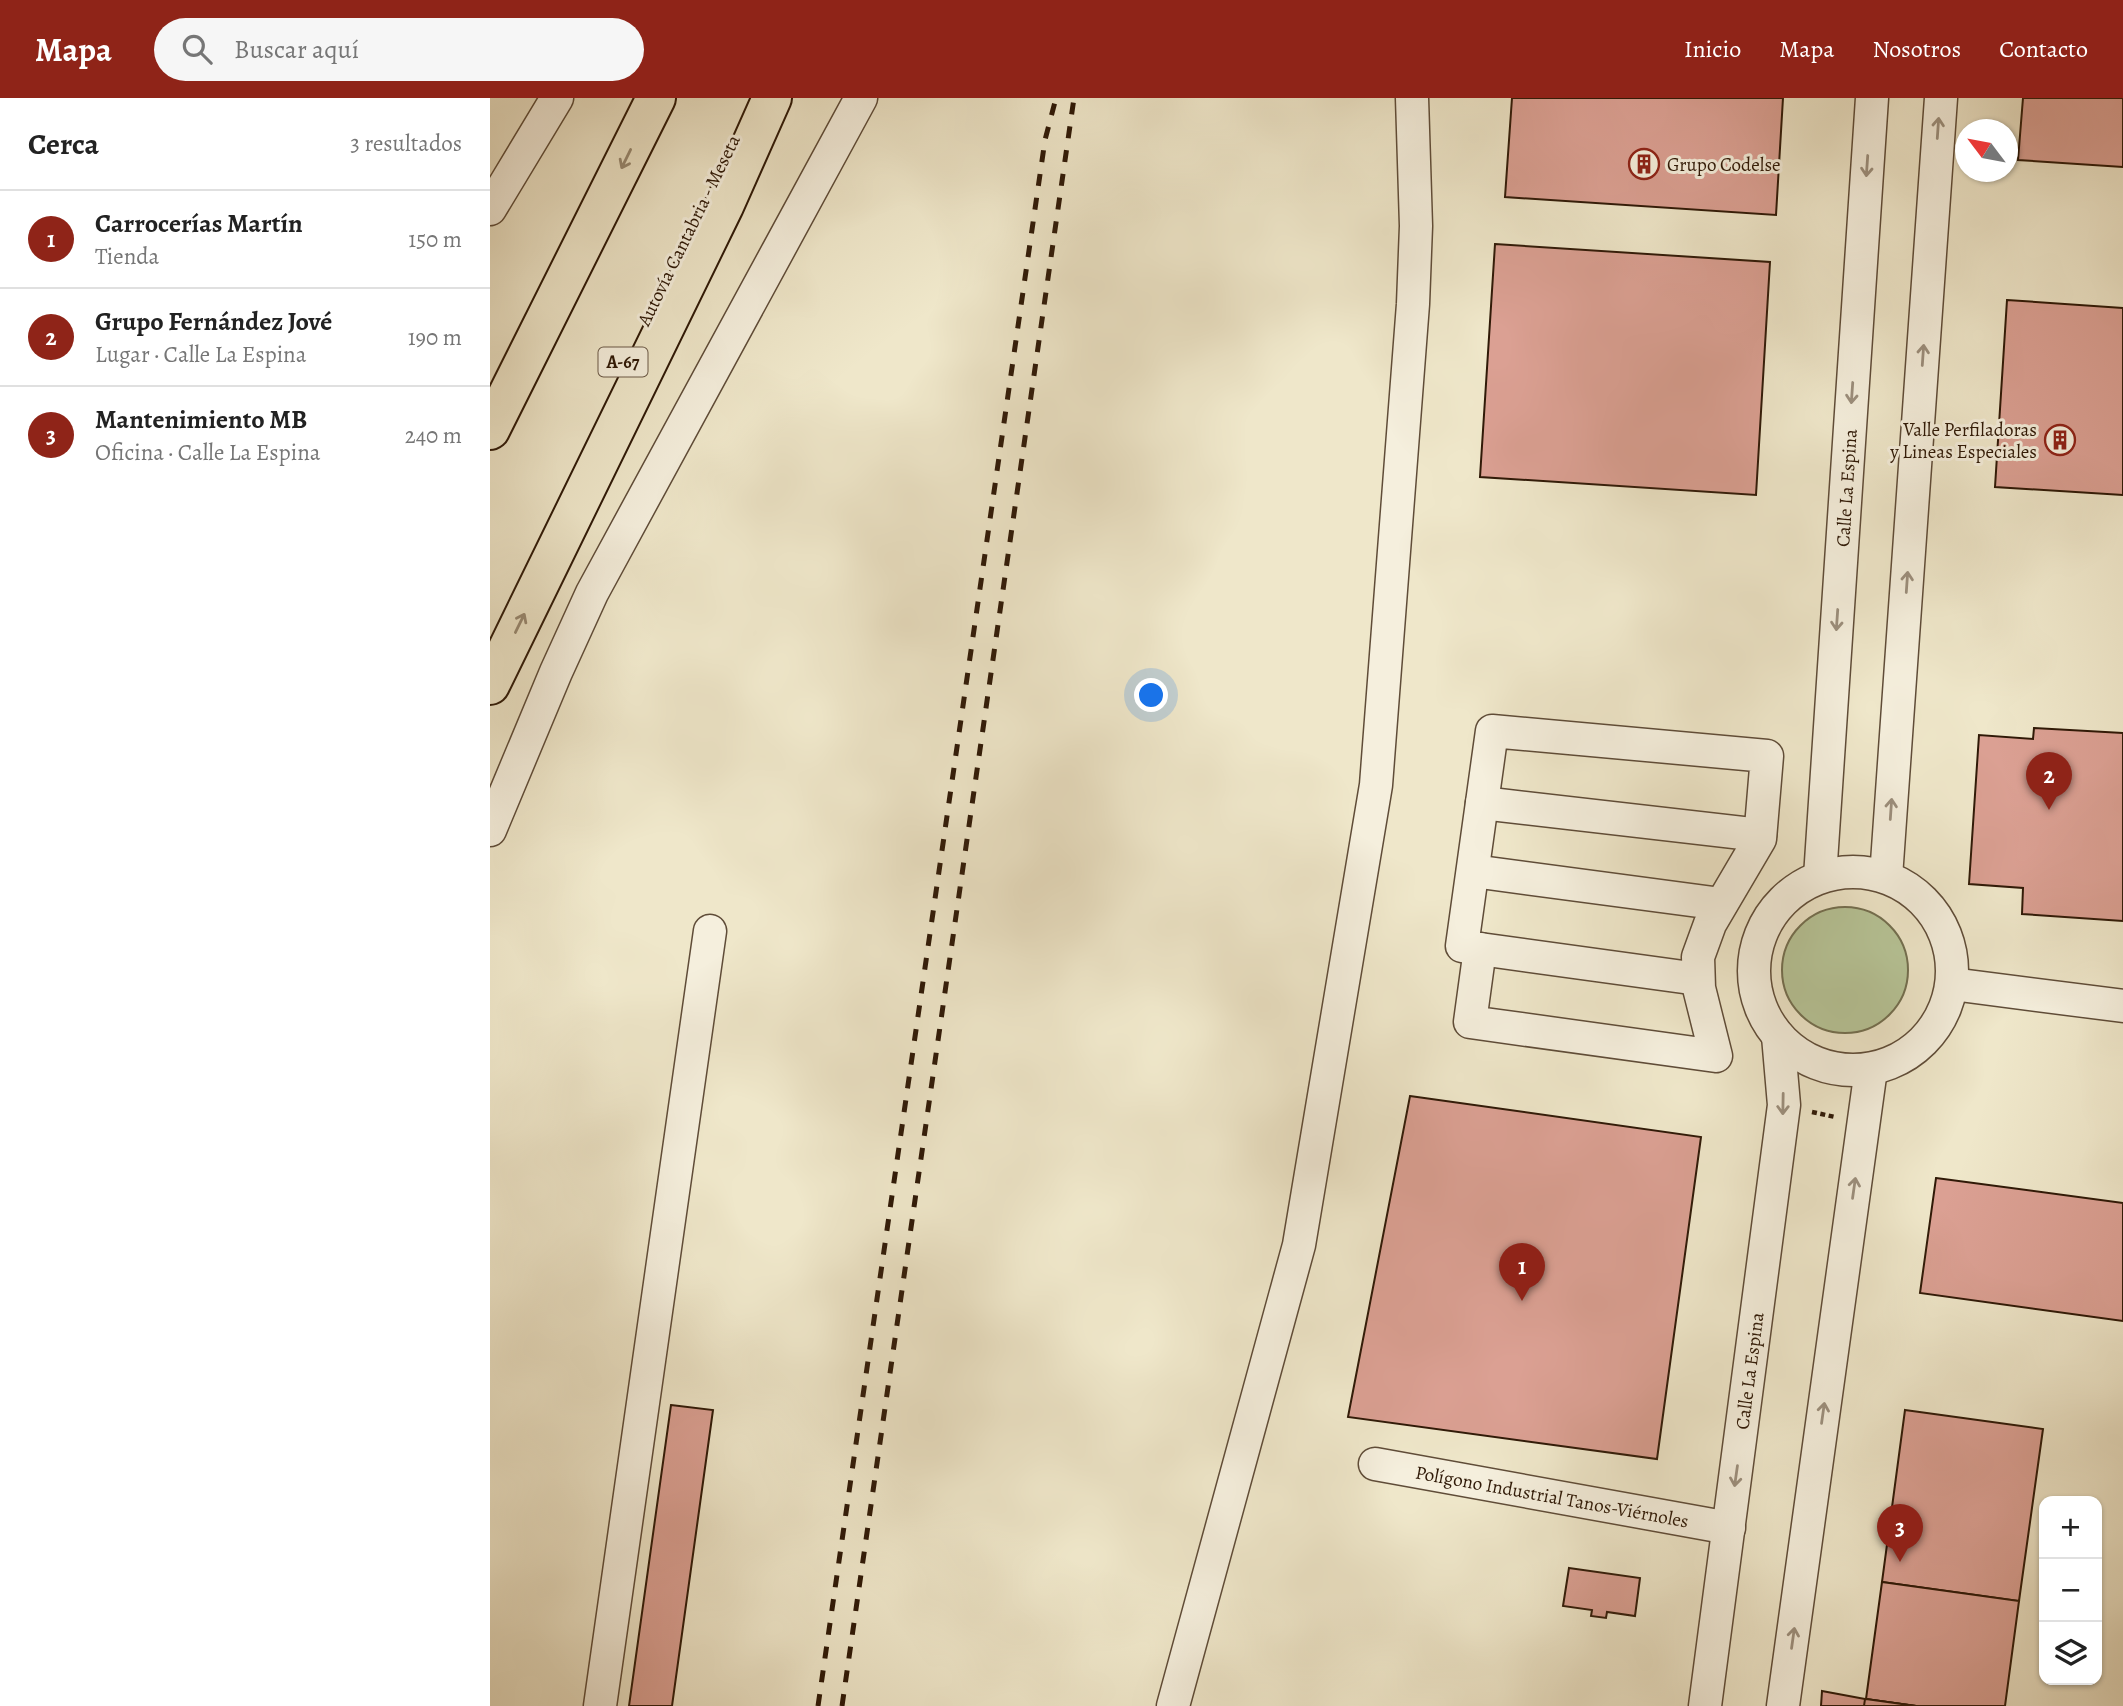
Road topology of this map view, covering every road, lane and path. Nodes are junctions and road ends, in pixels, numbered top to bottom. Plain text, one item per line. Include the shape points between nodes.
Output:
1 (557, 98) edge
2 (656, 98) edge
3 (752, 98) edge
4 (772, 98) edge
5 (861, 98) edge
6 (1412, 98) edge
7 (1872, 98) edge
8 (1941, 98) edge
9 (490, 209) edge
10 (532, 343) junction
11 (490, 408) edge
12 (490, 430) edge
13 (490, 624) edge
14 (490, 685) edge
15 (1482, 803) junction
16 (490, 830) edge
17 (1760, 835) junction
18 (1472, 872) junction
19 (1820, 877) junction
20 (1886, 877) junction
21 (1721, 904) junction
22 (709, 932) dead end
23 (1703, 945) junction
24 (1480, 949) junction
25 (1756, 954) junction
26 (1698, 979) junction
27 (1952, 984) junction
28 (2123, 1006) edge
29 (1778, 1036) junction
30 (1871, 1069) junction
31 (1784, 1105) junction
32 (1863, 1123) junction
33 (1375, 1464) dead end
34 (1729, 1528) junction
35 (600, 1706) edge
36 (1173, 1706) edge
37 (1705, 1706) edge
38 (1783, 1706) edge

1 - 9 street
2 -> 10 highway
3 - 13 highway, Autovía Cantabria - Meseta / A-67
14 -> 4 highway
5 - 16 street via 592,593
6 - 36 street via 1413,304 1376,785 1296,1255
7 -> 19 street, Calle La Espina
20 -> 8 street
10 - 11 highway
10 - 12 highway
15 - 17 street
15 - 17 street via 1492,731 1767,755
15 - 18 street
17 - 21 street
18 - 21 street
18 - 24 street via 1462,946
19 - 20 street, Calle La Espina via 1853,871
19 - 25 street, Calle La Espina via 1778,907 1763,929
20 - 27 street, Calle La Espina via 1916,894 1938,919 1950,950
21 - 23 street
22 - 35 street
23 - 25 street
23 - 26 street
24 - 26 street
24 - 26 street via 1470,1021 1716,1056
25 - 29 street, Calle La Espina via 1755,983 1762,1012
27 - 28 street
27 - 30 street, Calle La Espina via 1943,1014 1925,1040 1900,1059
29 - 30 street, Calle La Espina via 1822,1065
29 -> 31 street, Calle La Espina
30 - 32 street
31 - 32 path
31 -> 34 street, Calle La Espina
38 -> 32 street
33 - 34 street, Polígono Industrial Tanos-Viérnoles
34 - 37 street, Calle La Espina

